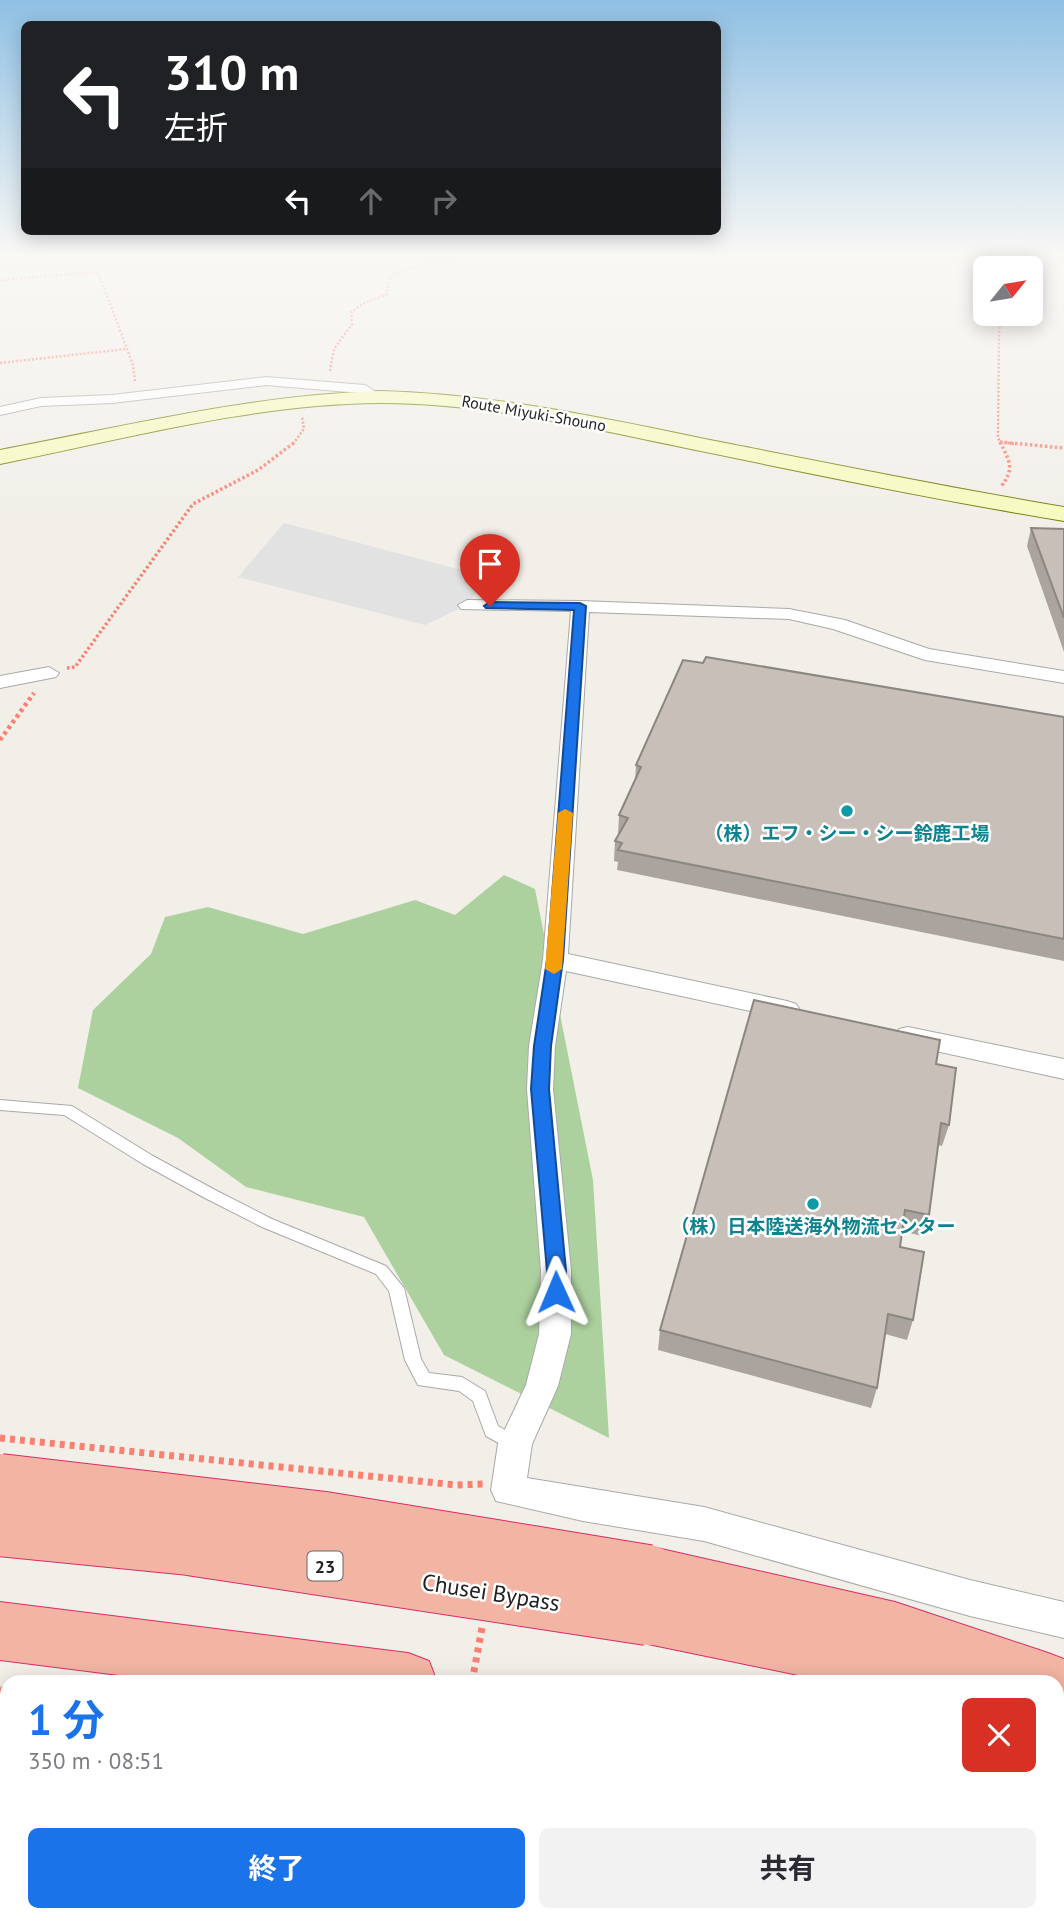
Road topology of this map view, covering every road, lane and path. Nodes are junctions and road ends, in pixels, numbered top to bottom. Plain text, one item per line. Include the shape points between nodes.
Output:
1 (124, 344) edge
2 (338, 344) edge
3 (999, 344) edge
4 (126, 349) junction
5 (0, 363) edge
6 (323, 385) junction
7 (137, 396) junction
8 (377, 397) junction
9 (298, 402) junction
10 (0, 411) edge
11 (999, 442) junction
12 (1064, 449) edge
13 (0, 457) edge
14 (990, 502) junction
15 (1064, 514) edge
16 (467, 605) dead end
17 (580, 606) junction
18 (49, 673) junction
19 (1064, 677) edge
20 (0, 682) edge
21 (0, 740) edge
22 (555, 960) junction
23 (809, 1014) edge
24 (890, 1032) edge
25 (1064, 1069) edge
26 (0, 1105) edge
27 (0, 1438) edge
28 (515, 1444) junction
29 (0, 1483) edge
30 (508, 1490) junction
31 (0, 1527) edge
32 (648, 1595) junction
33 (1064, 1620) edge
34 (0, 1631) edge
35 (352, 1675) edge
36 (951, 1675) edge
37 (1027, 1675) edge

1 - 4 path
2 - 6 path via 330,376
3 - 11 path
4 - 5 path
4 - 7 path
6 - 7 street via 266,381
6 - 8 street via 365,389
7 - 10 street via 41,402
8 - 9 main road, Route Miyuki-Shouno
8 - 14 main road, Route Miyuki-Shouno via 454,399 540,412
9 - 13 main road, Route Miyuki-Shouno
9 - 18 path via 305,423 301,437 258,470 193,504 75,667
11 - 12 path
11 - 14 path via 1011,466 1010,474
14 - 15 main road, Route Miyuki-Shouno
16 - 17 street
17 - 19 street via 789,614 838,624 925,654
17 - 22 street
18 - 20 street
18 - 21 path
22 - 23 street
22 - 28 street via 540,1089 556,1271 555,1335 542,1386
24 - 25 street
26 - 28 lane via 67,1110 148,1160 267,1223 381,1270 396,1288 414,1360 424,1380 462,1384 478,1396 492,1431
27 - 30 path via 431,1483 481,1483
28 - 30 street
29 - 32 highway, 23, bridge via 349,1523 508,1547
30 - 33 street via 704,1524
31 - 32 highway, Chusei Bypass / 23, bridge
32 - 36 highway, Chusei Bypass / 23
32 - 37 highway, 23 via 895,1631
34 - 35 highway

